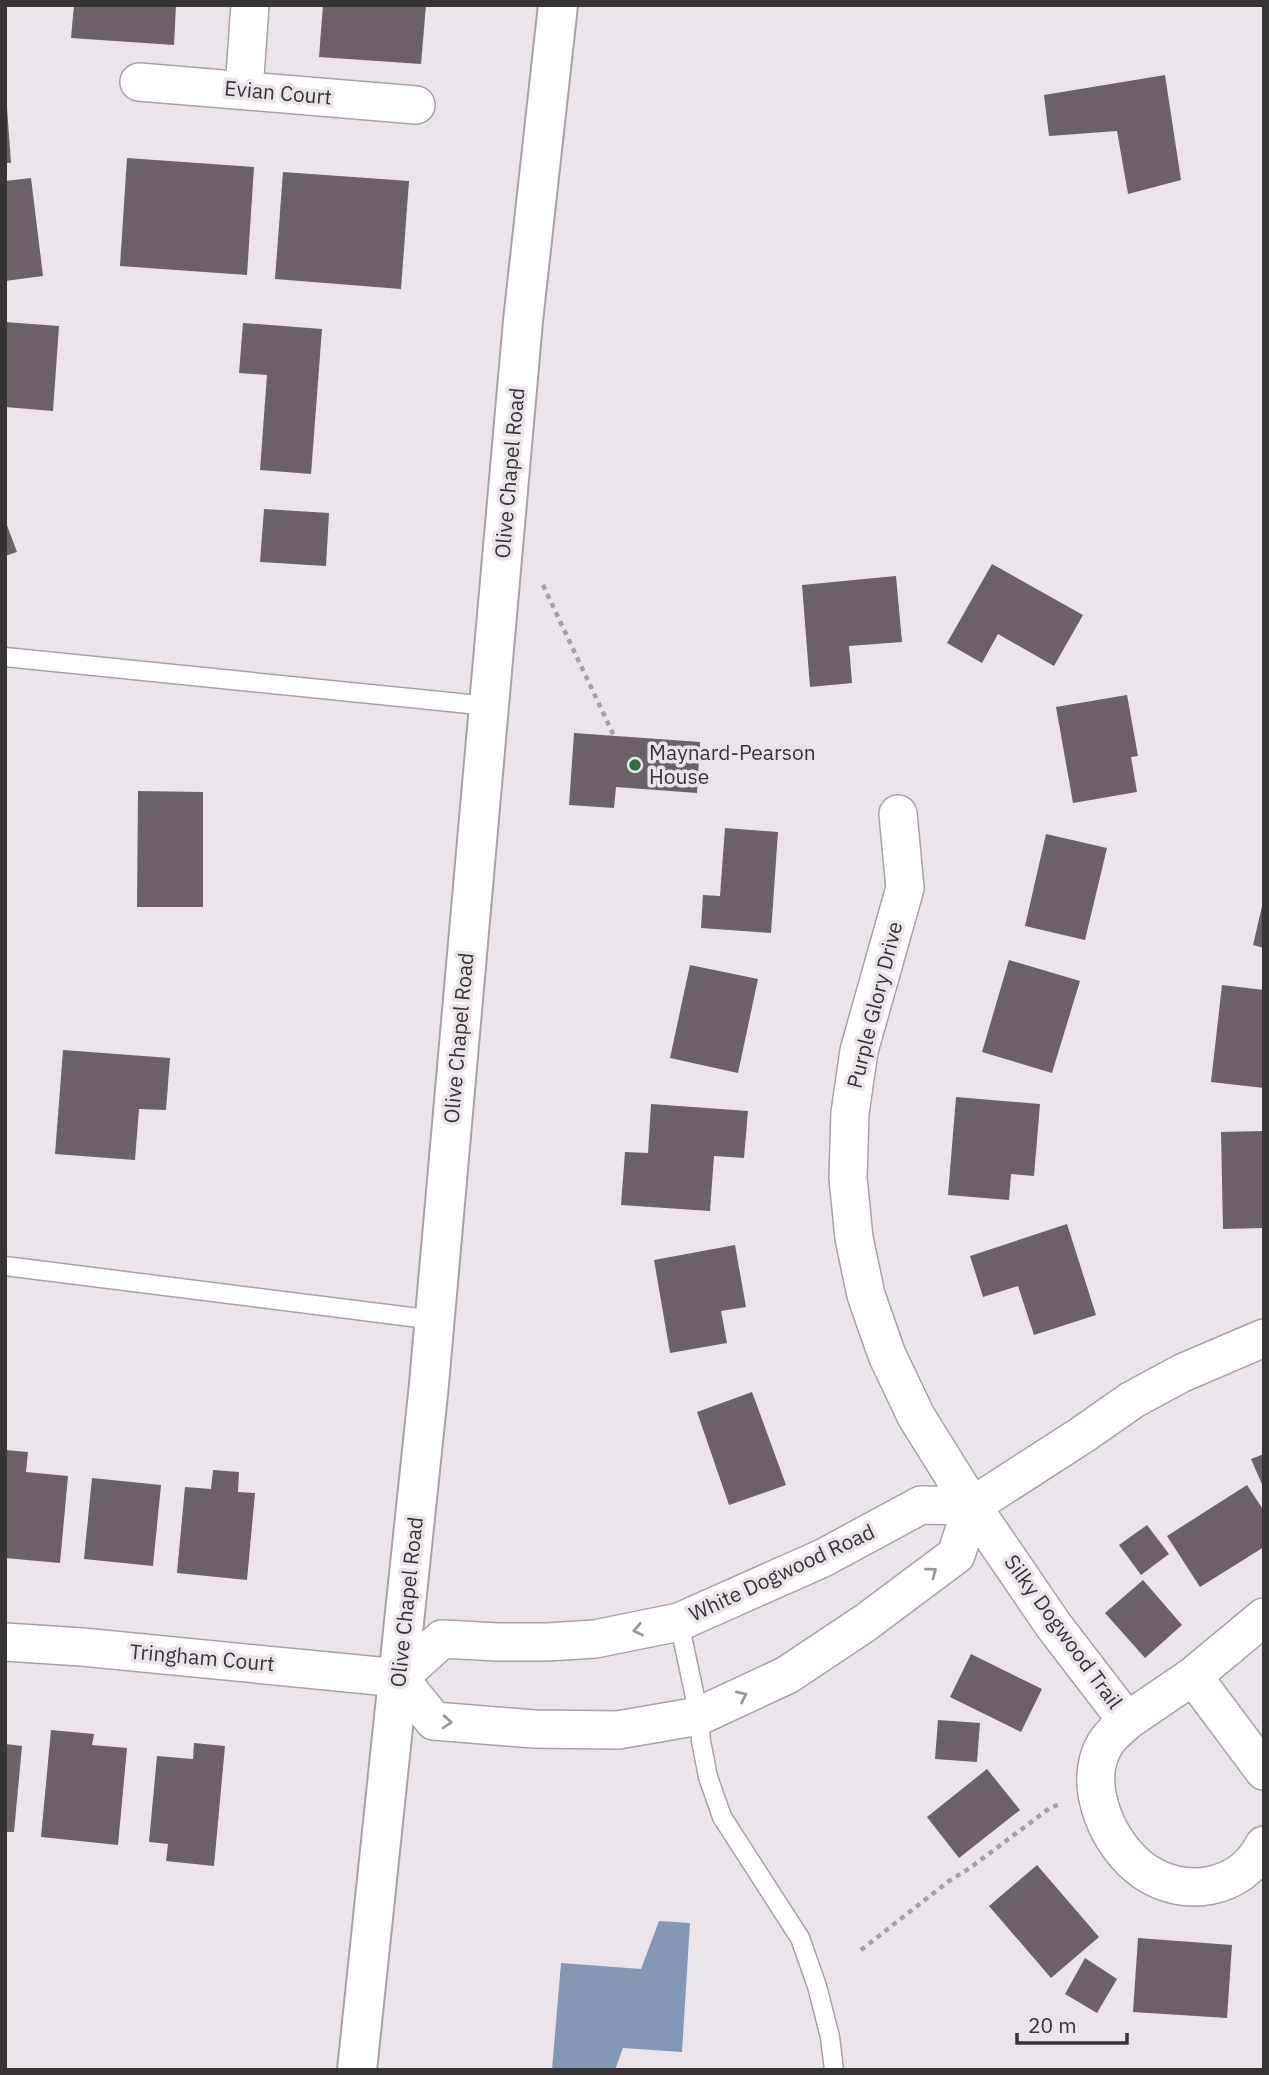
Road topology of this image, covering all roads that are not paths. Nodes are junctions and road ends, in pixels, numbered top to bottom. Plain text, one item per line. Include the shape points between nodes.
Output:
1 (250, 5) edge
2 (558, 5) edge
3 (139, 82) dead end
4 (244, 90) junction
5 (416, 105) dead end
6 (5, 657) edge
7 (489, 706) junction
8 (898, 814) dead end
9 (5, 1266) edge
10 (435, 1320) junction
11 (1264, 1338) edge
12 (972, 1506) junction
13 (1264, 1617) edge
14 (679, 1622) junction
15 (5, 1642) edge
16 (1194, 1676) junction
17 (399, 1678) junction
18 (699, 1716) junction
19 (1127, 1721) junction
20 (1264, 1771) edge
21 (1264, 1845) edge
22 (357, 2070) edge
23 (834, 2070) edge

1 - 4 street
2 - 7 main road, Olive Chapel Road via 523,321
3 - 4 street, Evian Court
4 - 5 street, Evian Court
6 - 7 lane
7 - 10 main road, Olive Chapel Road
8 - 12 street, Purple Glory Drive via 905,888 859,1051 850,1113 848,1178 854,1238 866,1296 887,1355 916,1416
9 - 10 lane
10 - 17 main road, Olive Chapel Road
11 - 12 street via 1132,1400
12 - 14 street, White Dogwood Road via 921,1505 823,1558
18 -> 12 street via 786,1675 956,1555
12 - 19 street, Silky Dogwood Trail via 1054,1626
13 - 16 street, Silky Dogwood Trail
14 -> 17 street, White Dogwood Road via 595,1639 498,1643 442,1639
14 - 18 lane
15 - 17 street, Tringham Court
16 - 19 street, Silky Dogwood Trail
16 - 20 street
17 -> 18 street via 434,1721 618,1730
17 - 22 main road, Olive Chapel Road
18 - 23 lane via 708,1777 722,1817 800,1938 817,1986
19 - 21 street via 1105,1743 1095,1771 1097,1800 1106,1825 1144,1871 1180,1885 1203,1888 1223,1884 1251,1864

